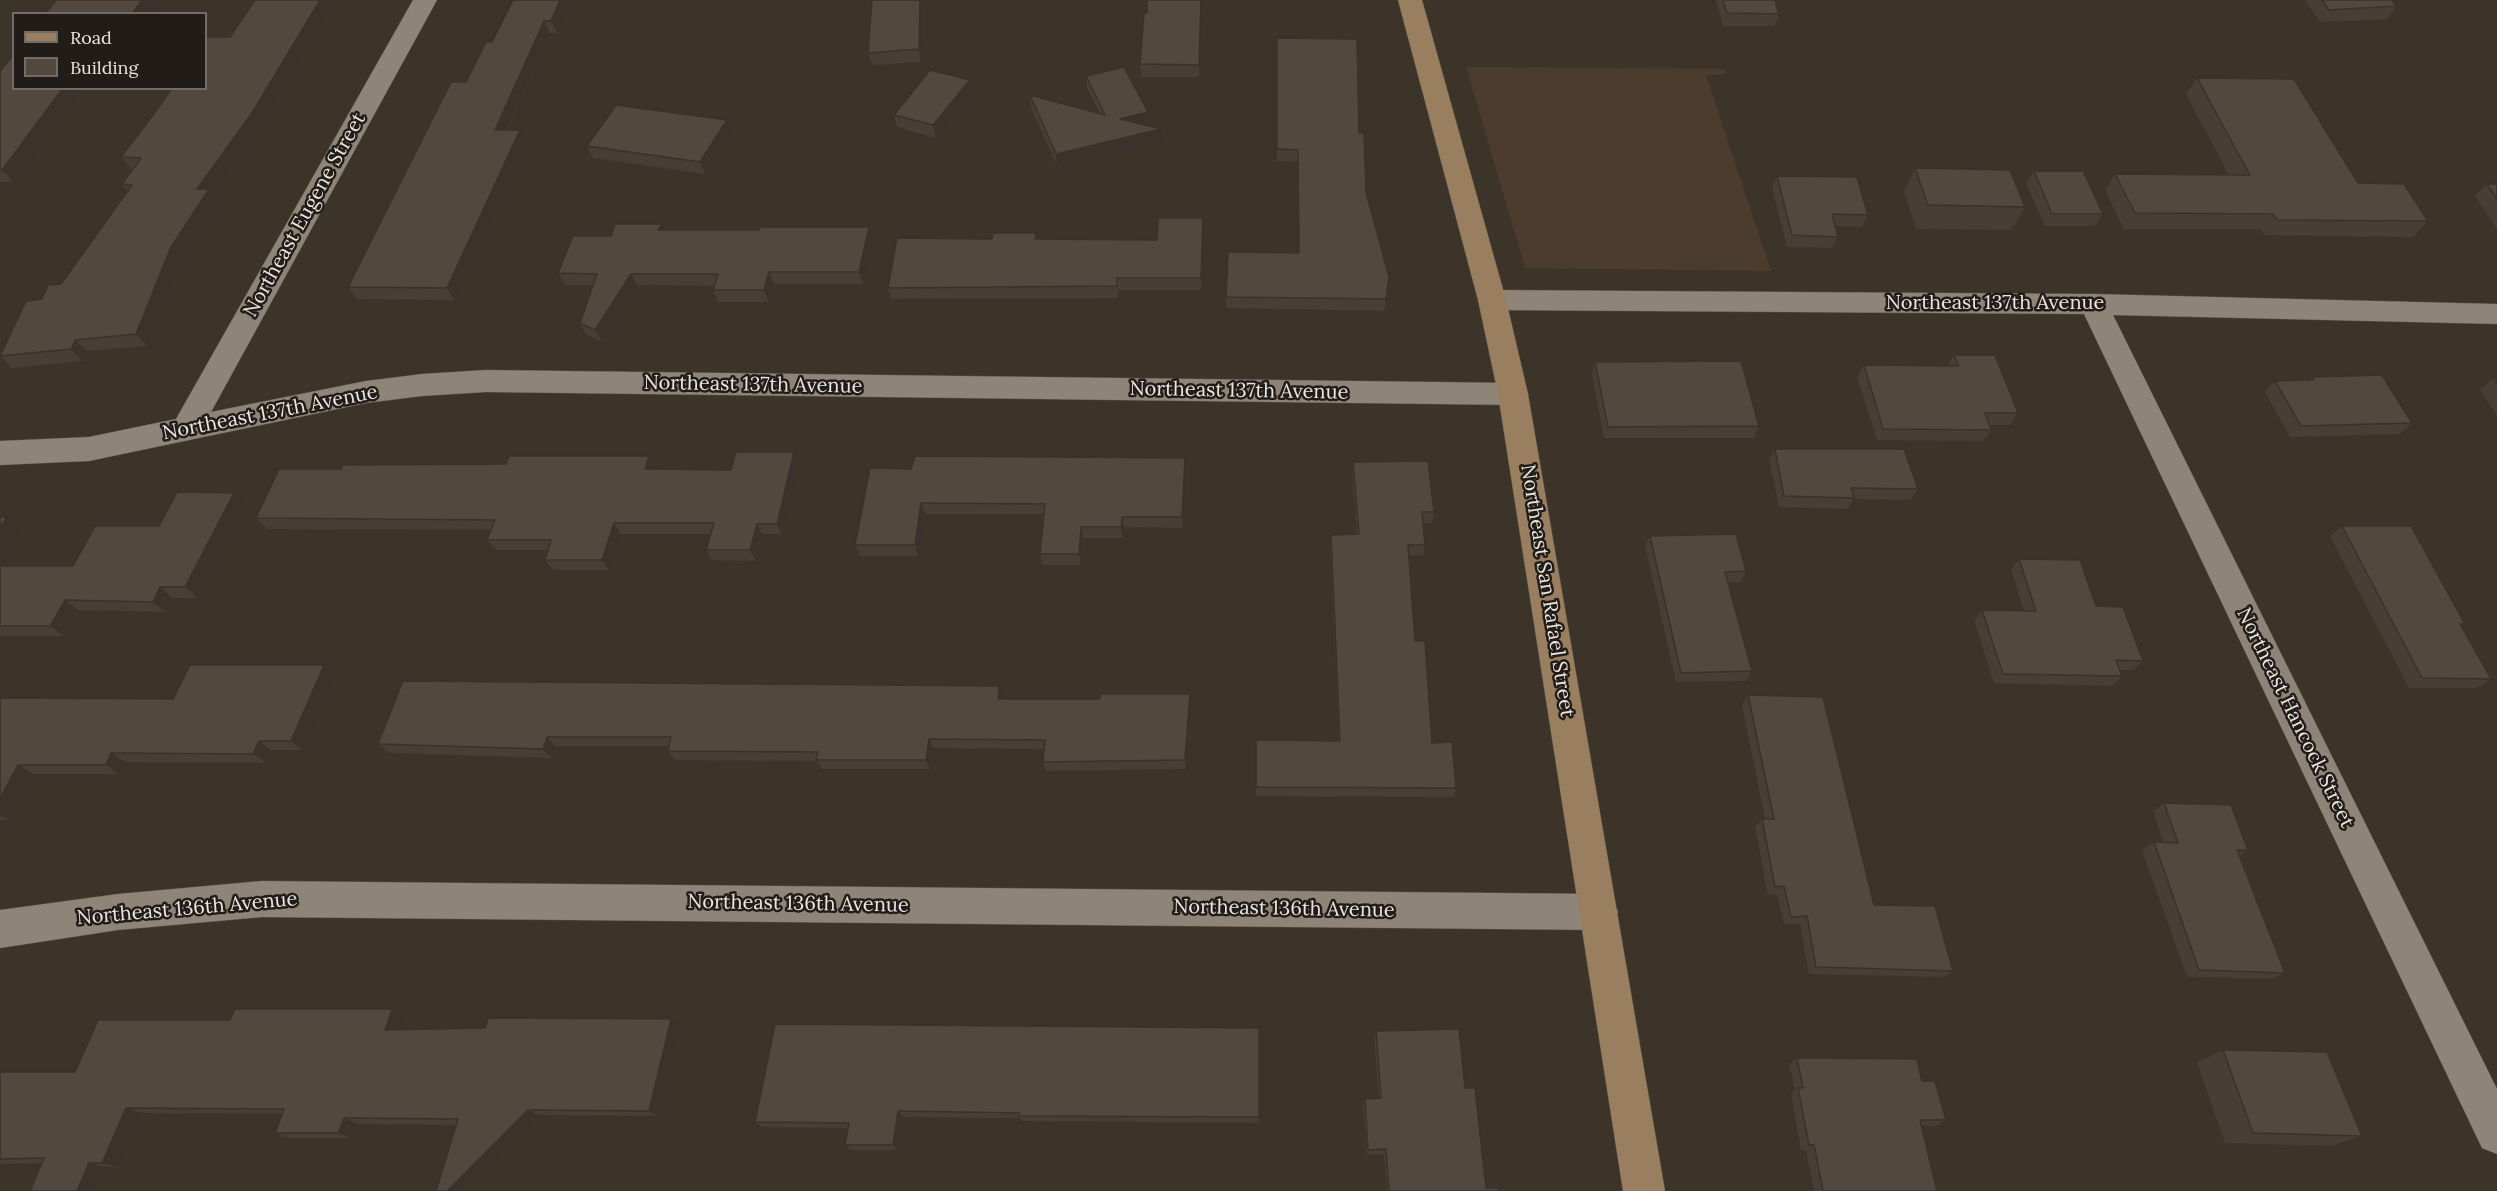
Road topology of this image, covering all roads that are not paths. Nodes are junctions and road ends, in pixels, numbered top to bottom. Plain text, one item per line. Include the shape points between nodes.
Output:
1 (425, 0) edge
2 (1410, 0) edge
3 (1492, 300) junction
4 (2093, 304) junction
5 (2497, 314) edge
6 (1513, 394) junction
7 (185, 431) junction
8 (0, 453) edge
9 (1599, 912) junction
10 (0, 929) edge
11 (2497, 1133) edge
12 (1644, 1191) edge

1 - 7 street, Northeast Eugene Street
2 - 3 street, Northeast San Rafael Street
3 - 4 street, Northeast 137th Avenue
3 - 6 street, Northeast San Rafael Street
4 - 5 street, Northeast 137th Avenue
4 - 11 street, Northeast Hancock Street
6 - 7 street, Northeast 137th Avenue via 486,381 366,392
6 - 9 street, Northeast San Rafael Street
7 - 8 street, Northeast 137th Avenue via 89,449
9 - 10 street, Northeast 136th Avenue via 262,899 118,912
9 - 12 street, Northeast San Rafael Street

